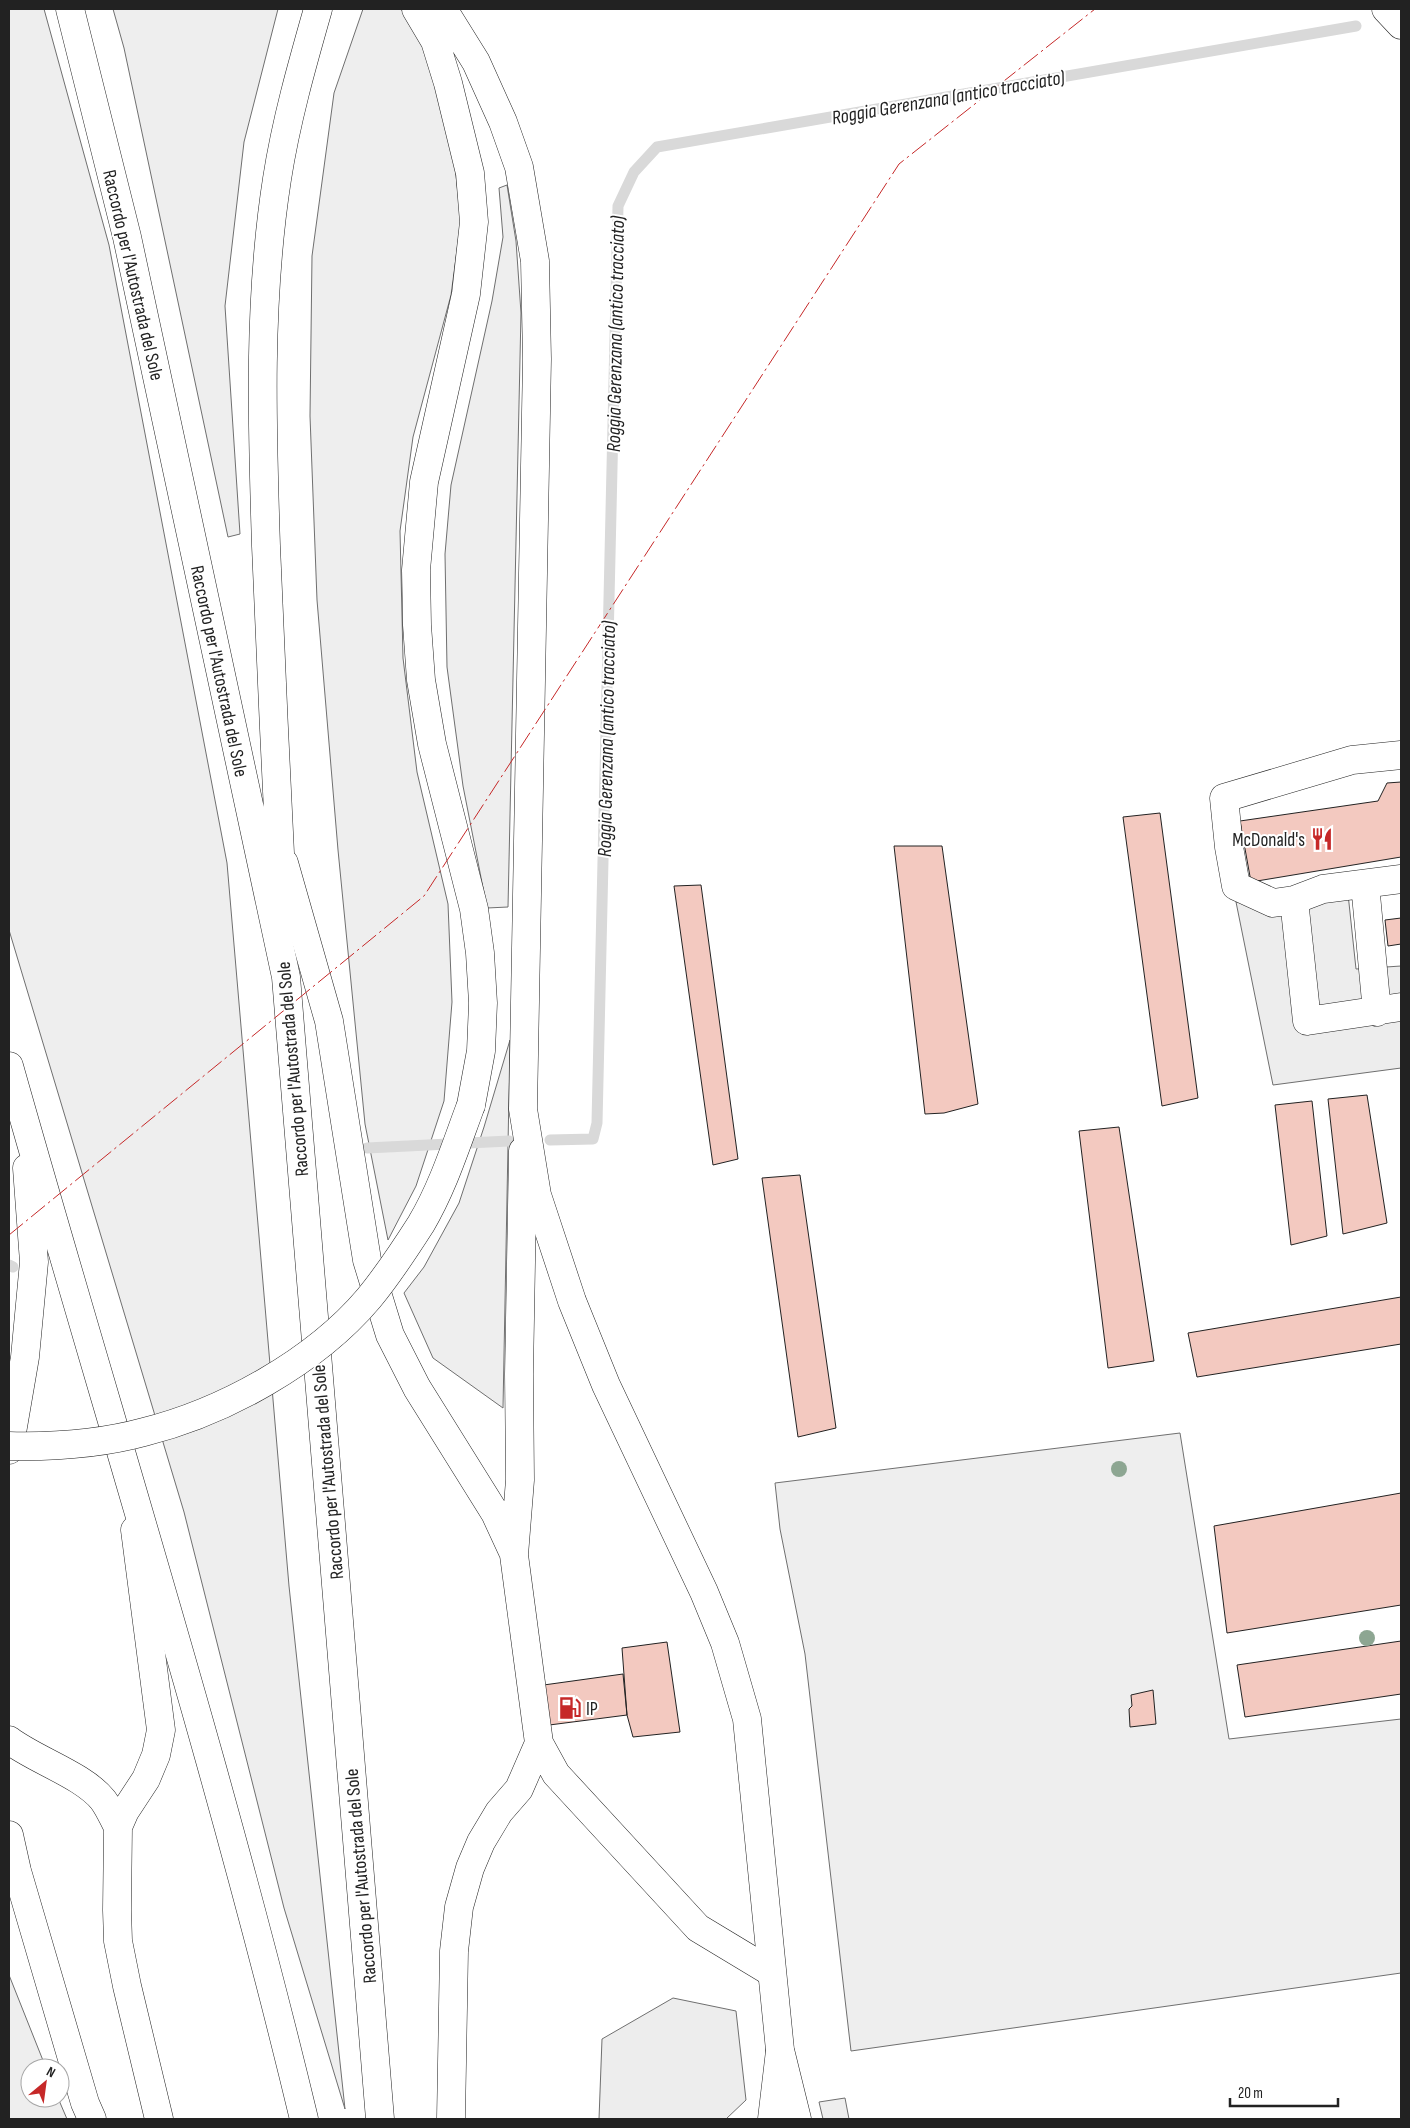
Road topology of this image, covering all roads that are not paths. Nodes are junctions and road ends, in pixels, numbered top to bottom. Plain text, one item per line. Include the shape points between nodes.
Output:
1 (70, 9) edge
2 (416, 9) edge
3 (443, 9) edge
4 (1386, 9) edge
5 (317, 10) edge
6 (1401, 25) edge
7 (1401, 755) edge
8 (280, 847) junction
9 (1401, 879) edge
10 (1365, 884) junction
11 (1294, 900) junction
12 (286, 977) junction
13 (1389, 1009) edge
14 (9, 1066) edge
15 (523, 1109) junction
16 (22, 1115) junction
17 (9, 1446) edge
18 (9, 1450) edge
19 (127, 1467) junction
20 (514, 1555) junction
21 (9, 1740) edge
22 (540, 1744) junction
23 (118, 1827) junction
24 (9, 1835) edge
25 (771, 1972) junction
26 (780, 2050) junction
27 (92, 2119) edge
28 (159, 2119) edge
29 (304, 2119) edge
30 (380, 2119) edge
31 (451, 2119) edge
32 (772, 2119) edge
33 (796, 2119) edge

1 - 12 main road, Raccordo per l'Autostrada del Sole via 127,237
2 - 17 main road, bridge via 435,41 455,108 470,173 474,222 466,294 424,482 416,570 416,625 422,689 432,744 474,909 480,953 481,1051 471,1105 447,1172 422,1223 395,1262 368,1299 334,1332 286,1369 193,1416 144,1432 45,1447
3 - 15 main road via 476,62 503,122 519,167 535,261 537,359
4 - 6 main road
5 - 8 main road via 290,112 277,180 263,346 262,428
7 - 11 main road via 1352,760 1224,798 1236,886 1272,903
8 - 12 main road
8 - 20 main road via 329,1021 367,1260 390,1335 417,1388 496,1513
9 - 10 main road
10 - 11 main road via 1322,889
10 - 13 main road
11 - 13 main road via 1307,1021
12 - 30 main road, Raccordo per l'Autostrada del Sole
14 - 16 main road
15 - 20 main road via 520,1480
15 - 25 main road via 537,1196 572,1301 606,1385 704,1592 728,1652 747,1719
16 - 18 main road via 34,1262 25,1357
16 - 19 main road
19 - 23 main road via 161,1730 156,1755 146,1779
19 - 29 main road via 226,1817
20 - 22 main road
21 - 23 main road via 88,1787 102,1800
22 - 25 main road via 556,1774 698,1928
22 - 31 main road via 519,1789 499,1812 481,1842 460,1907 454,1951
23 - 28 main road via 118,1941
24 - 27 main road via 16,1871
25 - 26 main road
26 - 32 main road
26 - 33 main road

